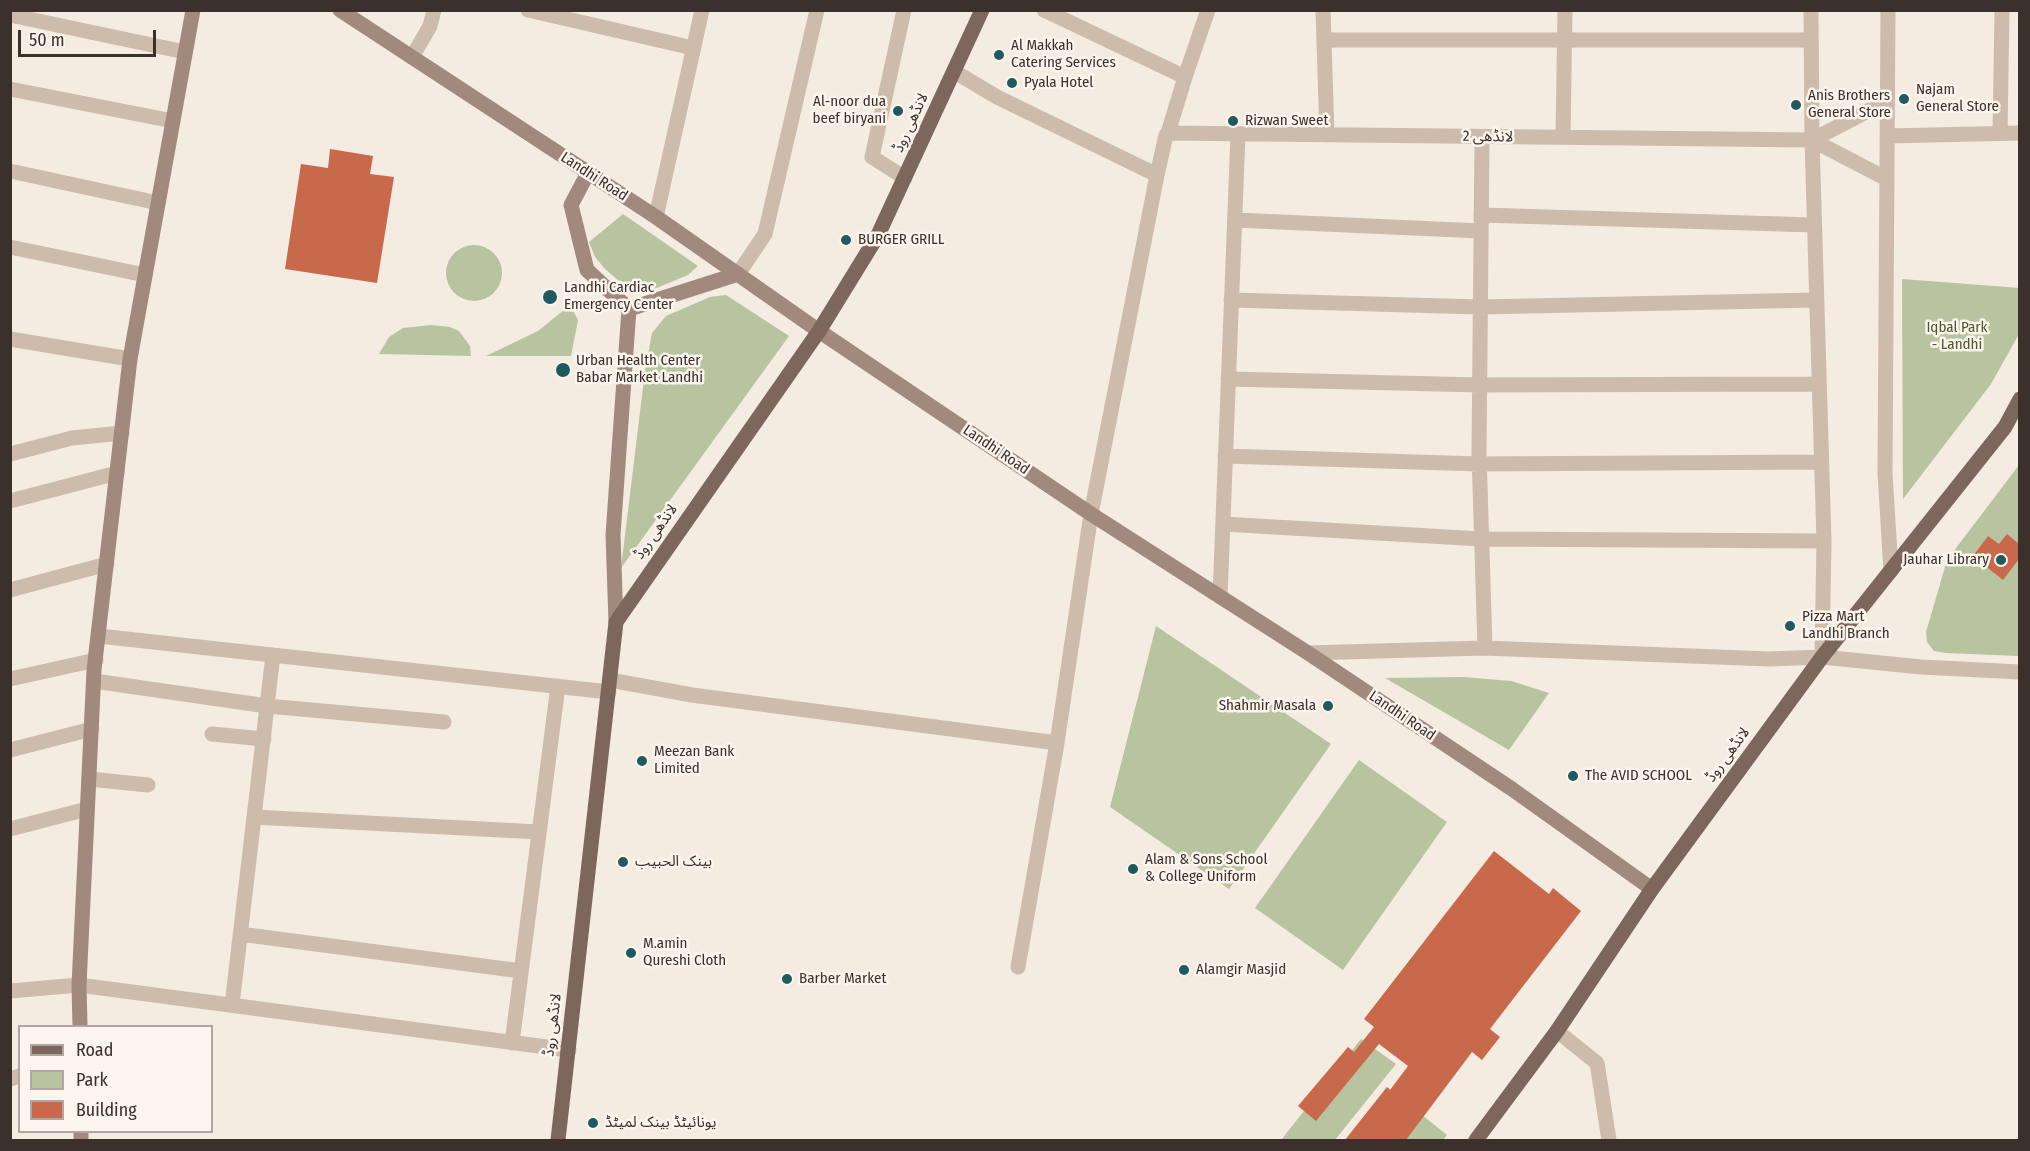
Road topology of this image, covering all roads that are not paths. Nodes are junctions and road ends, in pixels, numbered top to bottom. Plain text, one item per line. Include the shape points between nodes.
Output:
1 (193, 10) edge
2 (434, 10) edge
3 (528, 10) edge
4 (702, 10) edge
5 (817, 10) edge
6 (904, 10) edge
7 (982, 10) edge
8 (1044, 10) edge
9 (1208, 10) edge
10 (1323, 10) edge
11 (1565, 10) edge
12 (1811, 10) edge
13 (1888, 10) edge
14 (2002, 10) edge
15 (346, 12) edge
16 (10, 15) edge
17 (591, 17) edge
18 (1324, 40) junction
19 (1811, 40) junction
20 (1565, 41) junction
21 (693, 48) junction
22 (185, 52) junction
23 (412, 57) junction
24 (955, 72) junction
25 (1185, 76) junction
26 (10, 89) edge
27 (1887, 101) junction
28 (173, 120) junction
29 (2000, 133) junction
30 (2019, 133) edge
31 (1167, 134) junction
32 (1238, 134) junction
33 (1327, 135) junction
34 (1482, 136) junction
35 (1887, 136) junction
36 (1563, 137) junction
37 (1812, 140) junction
38 (10, 171) edge
39 (588, 173) junction
40 (1157, 175) junction
41 (905, 178) junction
42 (1887, 179) junction
43 (158, 203) junction
44 (656, 217) junction
45 (1235, 220) junction
46 (1481, 223) junction
47 (1814, 225) junction
48 (10, 247) edge
49 (738, 274) junction
50 (145, 275) junction
51 (1231, 300) junction
52 (1816, 300) junction
53 (1480, 307) junction
54 (629, 309) junction
55 (819, 331) junction
56 (14, 343) edge
57 (130, 359) junction
58 (1228, 379) junction
59 (1819, 384) junction
60 (1480, 385) junction
61 (2019, 399) edge
62 (122, 433) junction
63 (10, 454) edge
64 (1225, 456) junction
65 (1821, 462) junction
66 (1479, 464) junction
67 (117, 473) junction
68 (10, 501) edge
69 (1090, 514) junction
70 (1223, 524) junction
71 (1481, 539) junction
72 (1824, 541) junction
73 (107, 564) junction
74 (1891, 571) junction
75 (10, 590) edge
76 (1220, 597) junction
77 (616, 621) junction
78 (99, 636) junction
79 (1485, 648) junction
80 (1308, 653) junction
81 (273, 655) junction
82 (1822, 657) junction
83 (96, 660) junction
84 (2019, 672) edge
85 (10, 679) edge
86 (94, 681) junction
87 (610, 686) junction
88 (558, 687) junction
89 (267, 705) junction
90 (444, 722) dead end
91 (92, 729) junction
92 (212, 734) dead end
93 (264, 739) junction
94 (1057, 743) junction
95 (10, 750) edge
96 (89, 779) junction
97 (148, 785) dead end
98 (87, 809) junction
99 (254, 817) junction
100 (10, 829) edge
101 (539, 832) junction
102 (1652, 889) junction
103 (240, 934) junction
104 (1018, 967) dead end
105 (521, 970) junction
106 (79, 985) junction
107 (10, 991) edge
108 (232, 1005) junction
109 (80, 1025) edge
110 (1557, 1031) junction
111 (512, 1043) junction
112 (569, 1050) junction
113 (558, 1140) edge
114 (1476, 1140) edge
115 (1609, 1140) edge

1 - 22 street
2 - 23 street via 430,26
3 - 17 street
4 - 21 street
5 - 49 street via 765,234
6 - 41 street via 872,157
7 - 24 main road, لانڈھی روڈ
8 - 25 street
9 - 25 street
10 - 18 street
11 - 20 street
12 - 19 street
13 - 27 street
14 - 29 street
15 - 23 street, Landhi Road
16 - 22 street
17 - 21 street
18 - 20 street
18 - 33 street
19 - 20 street
19 - 37 street
20 - 36 street
21 - 44 street
22 - 28 street
23 - 39 street, Landhi Road
24 - 40 street via 997,97
24 - 41 main road, لانڈھی روڈ
25 - 31 street
26 - 28 street
27 - 35 street
27 - 37 street
28 - 43 street
29 - 30 street
29 - 35 street
31 - 32 street, لانڈھی 2
31 - 40 street
32 - 33 street, لانڈھی 2
32 - 45 street
33 - 34 street, لانڈھی 2
34 - 36 street, لانڈھی 2
34 - 46 street
35 - 42 street
36 - 37 street, لانڈھی 2
37 - 42 street
37 - 47 street
38 - 43 street
39 - 44 street, Landhi Road
39 - 54 street via 571,205 587,270
40 - 69 street
41 - 55 main road, لانڈھی روڈ via 878,235
42 - 74 street via 1885,472
43 - 50 street
44 - 49 street, Landhi Road
45 - 46 street
45 - 51 street
46 - 47 street
46 - 53 street
47 - 52 street
48 - 50 street
49 - 54 street
49 - 55 street, Landhi Road
50 - 57 street
51 - 53 street
51 - 58 street
52 - 53 street
52 - 59 street
53 - 60 street
54 - 77 street via 613,535
55 - 69 street, Landhi Road
55 - 77 main road, لانڈھی روڈ
56 - 57 street
57 - 62 street
58 - 60 street
58 - 64 street
59 - 60 street
59 - 65 street
60 - 66 street
61 - 74 main road, لانڈھی روڈ via 2005,427
62 - 63 street via 72,438
62 - 67 street
64 - 66 street
64 - 70 street
65 - 66 street
65 - 72 street
66 - 71 street
67 - 68 street
67 - 73 street
69 - 76 street, Landhi Road
69 - 94 street
70 - 71 street
70 - 76 street
71 - 72 street
71 - 79 street
72 - 82 street
73 - 75 street
73 - 78 street
74 - 82 main road, لانڈھی روڈ
76 - 80 street, Landhi Road
77 - 87 main road, لانڈھی روڈ
78 - 81 street
78 - 83 street
79 - 80 street
79 - 82 street via 1769,659
80 - 102 street, Landhi Road via 1512,789
81 - 88 street
81 - 89 street
82 - 84 street
82 - 102 main road, لانڈھی روڈ
83 - 85 street
83 - 86 street
86 - 89 street
86 - 91 street
87 - 88 street
87 - 94 street
87 - 112 main road, لانڈھی روڈ
88 - 101 street
89 - 90 street
89 - 93 street
91 - 95 street
91 - 96 street
92 - 93 street
93 - 99 street
94 - 104 street
96 - 97 street
96 - 98 street
98 - 100 street
98 - 106 street
99 - 101 street
99 - 103 street
101 - 105 street
102 - 110 main road, لانڈھی روڈ
103 - 105 street
103 - 108 street
105 - 111 street
106 - 107 street
106 - 108 street
106 - 109 street
108 - 111 street
110 - 114 main road, لانڈھی روڈ
110 - 115 street via 1597,1063
111 - 112 street
112 - 113 main road, لانڈھی روڈ

